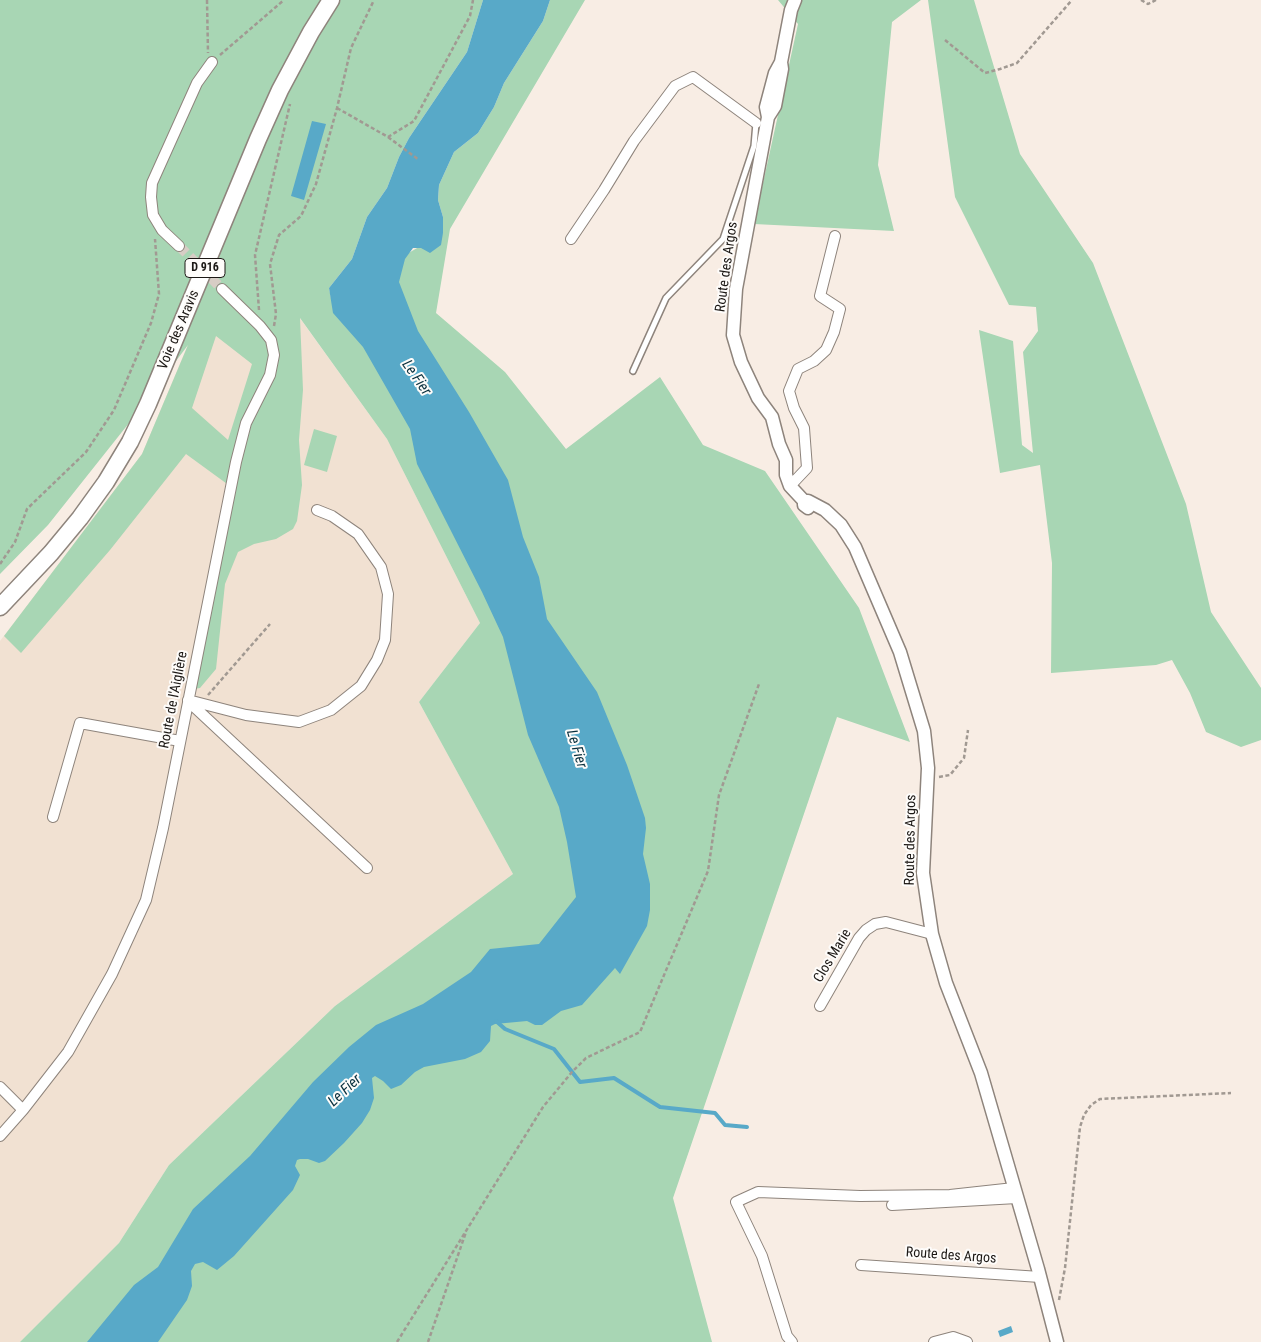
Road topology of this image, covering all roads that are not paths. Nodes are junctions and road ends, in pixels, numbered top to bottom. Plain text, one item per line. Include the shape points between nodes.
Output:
1 (331, 0) edge
2 (795, 0) edge
3 (212, 62) road end
4 (767, 114) junction
5 (756, 124) junction
6 (764, 137) junction
7 (835, 236) dead end
8 (571, 239) dead end
9 (179, 246) tunnel mouth
10 (222, 289) tunnel mouth
11 (633, 371) dead end
12 (788, 480) junction
13 (317, 510) dead end
14 (0, 607) edge
15 (188, 700) junction
16 (180, 741) junction
17 (53, 817) dead end
18 (367, 868) dead end
19 (932, 934) junction
20 (820, 1006) dead end
21 (0, 1087) edge
22 (23, 1110) junction
23 (0, 1136) edge
24 (1016, 1193) junction
25 (892, 1205) dead end
26 (861, 1265) dead end
27 (1040, 1276) junction
28 (792, 1342) edge
29 (934, 1342) edge
30 (966, 1342) edge
31 (1057, 1342) edge

1 - 14 highway, Voie des Aravis / D 916 via 280,90 130,442 80,518
2 - 4 street, Route des Argos via 775,106
3 - 9 street via 197,83 152,183 154,215 162,230
4 - 5 street
4 - 6 street, Route des Argos
5 - 6 street
5 - 8 street via 693,77 676,86 634,141
5 - 11 lane via 754,146 723,239 666,298
6 - 12 street, Route des Argos via 736,290 733,335 741,362 758,398 772,417 779,444 776,456 779,470
7 - 12 street via 820,296 840,309 826,350 798,369 789,391 804,428 807,468
10 - 15 street, Route de l'Aiglière via 260,326 271,340 274,355 270,376 246,423 236,462
12 - 19 street, Route des Argos via 804,505 841,525 855,547 900,652 924,731 927,780 923,873
13 - 15 street via 358,534 381,567 388,594 385,640 361,686 331,710 299,722 246,715
15 - 16 street, Route de l'Aiglière
15 - 18 street
16 - 17 street via 80,724
16 - 22 street, Route de l'Aiglière via 146,900 112,974 68,1052
19 - 20 street, Clos Marie via 886,922 866,930 858,938
19 - 24 street, Route des Argos via 946,983 981,1073
21 - 22 street
22 - 23 street, Route de l'Aiglière
24 - 25 street
24 - 27 street, Route des Argos
24 - 28 street via 860,1196 758,1192 736,1202 762,1256 787,1336
26 - 27 street, Route des Argos
27 - 31 street, Route des Argos
29 - 30 street via 953,1337

